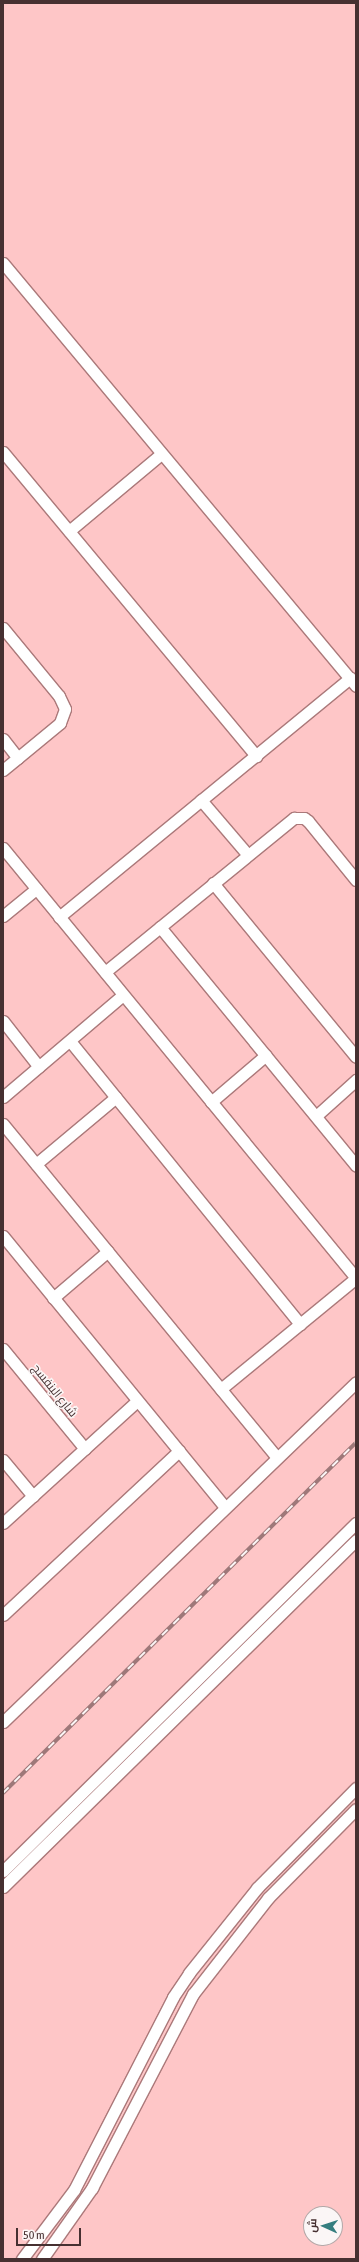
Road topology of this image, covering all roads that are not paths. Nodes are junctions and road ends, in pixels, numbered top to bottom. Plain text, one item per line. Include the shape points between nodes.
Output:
1 (3, 264) edge
2 (3, 452) edge
3 (161, 454) junction
4 (69, 531) junction
5 (3, 628) edge
6 (353, 682) edge
7 (3, 739) edge
8 (256, 756) junction
9 (18, 758) junction
10 (3, 770) edge
11 (201, 800) junction
12 (3, 848) edge
13 (248, 855) junction
14 (356, 880) edge
15 (213, 883) junction
16 (36, 889) junction
17 (3, 916) edge
18 (59, 917) junction
19 (160, 927) junction
20 (105, 972) junction
21 (123, 995) junction
22 (3, 1021) edge
23 (70, 1041) junction
24 (266, 1055) junction
25 (356, 1057) edge
26 (39, 1067) junction
27 (356, 1080) edge
28 (3, 1097) edge
29 (116, 1097) junction
30 (211, 1102) junction
31 (316, 1116) junction
32 (3, 1124) edge
33 (36, 1164) junction
34 (356, 1166) edge
35 (3, 1236) edge
36 (108, 1251) junction
37 (53, 1298) junction
38 (300, 1324) junction
39 (3, 1349) edge
40 (356, 1382) edge
41 (221, 1389) junction
42 (137, 1401) junction
43 (85, 1449) junction
44 (179, 1451) junction
45 (277, 1457) junction
46 (3, 1460) edge
47 (32, 1496) junction
48 (224, 1508) junction
49 (3, 1523) edge
50 (356, 1523) edge
51 (356, 1540) edge
52 (3, 1615) edge
53 (3, 1722) edge
54 (356, 1788) edge
55 (356, 1809) edge
56 (3, 1871) edge
57 (3, 1887) edge
58 (235, 1915) junction
59 (246, 1925) junction
60 (22, 2259) edge
61 (42, 2259) edge

1 - 3 street
2 - 4 street
3 - 4 street
3 - 6 street
4 - 8 street
5 - 9 street via 59,696 65,709 60,723
6 - 8 street
7 - 9 street
8 - 11 street
9 - 10 street
11 - 13 street
11 - 18 street
12 - 16 street
13 - 14 street via 294,818 304,818
13 - 15 street
15 - 19 street
15 - 25 street
16 - 17 street
16 - 18 street
18 - 20 street
19 - 20 street
19 - 24 street
20 - 21 street
21 - 23 street
21 - 30 street
22 - 26 street
23 - 26 street
23 - 29 street
24 - 30 street
24 - 31 street
26 - 28 street
27 - 31 street
29 - 33 street
29 - 38 street
30 - 38 street via 356,1278
31 - 34 street
32 - 33 street
33 - 36 street
35 - 37 street
36 - 37 street
36 - 41 street
37 - 42 street
38 - 41 street
39 - 43 street, شارع البنفسج
40 - 45 street
41 - 45 street
42 - 43 street
42 - 44 street
43 - 47 street
44 - 48 street
44 - 52 street
45 - 48 street
46 - 47 street
47 - 49 street
48 - 53 street
50 - 56 street
51 - 57 street
54 - 58 street via 257,1888
55 - 59 street via 273,1893
58 - 59 street
58 - 60 street via 180,1985 74,2190
59 - 61 street via 193,1994 92,2188

